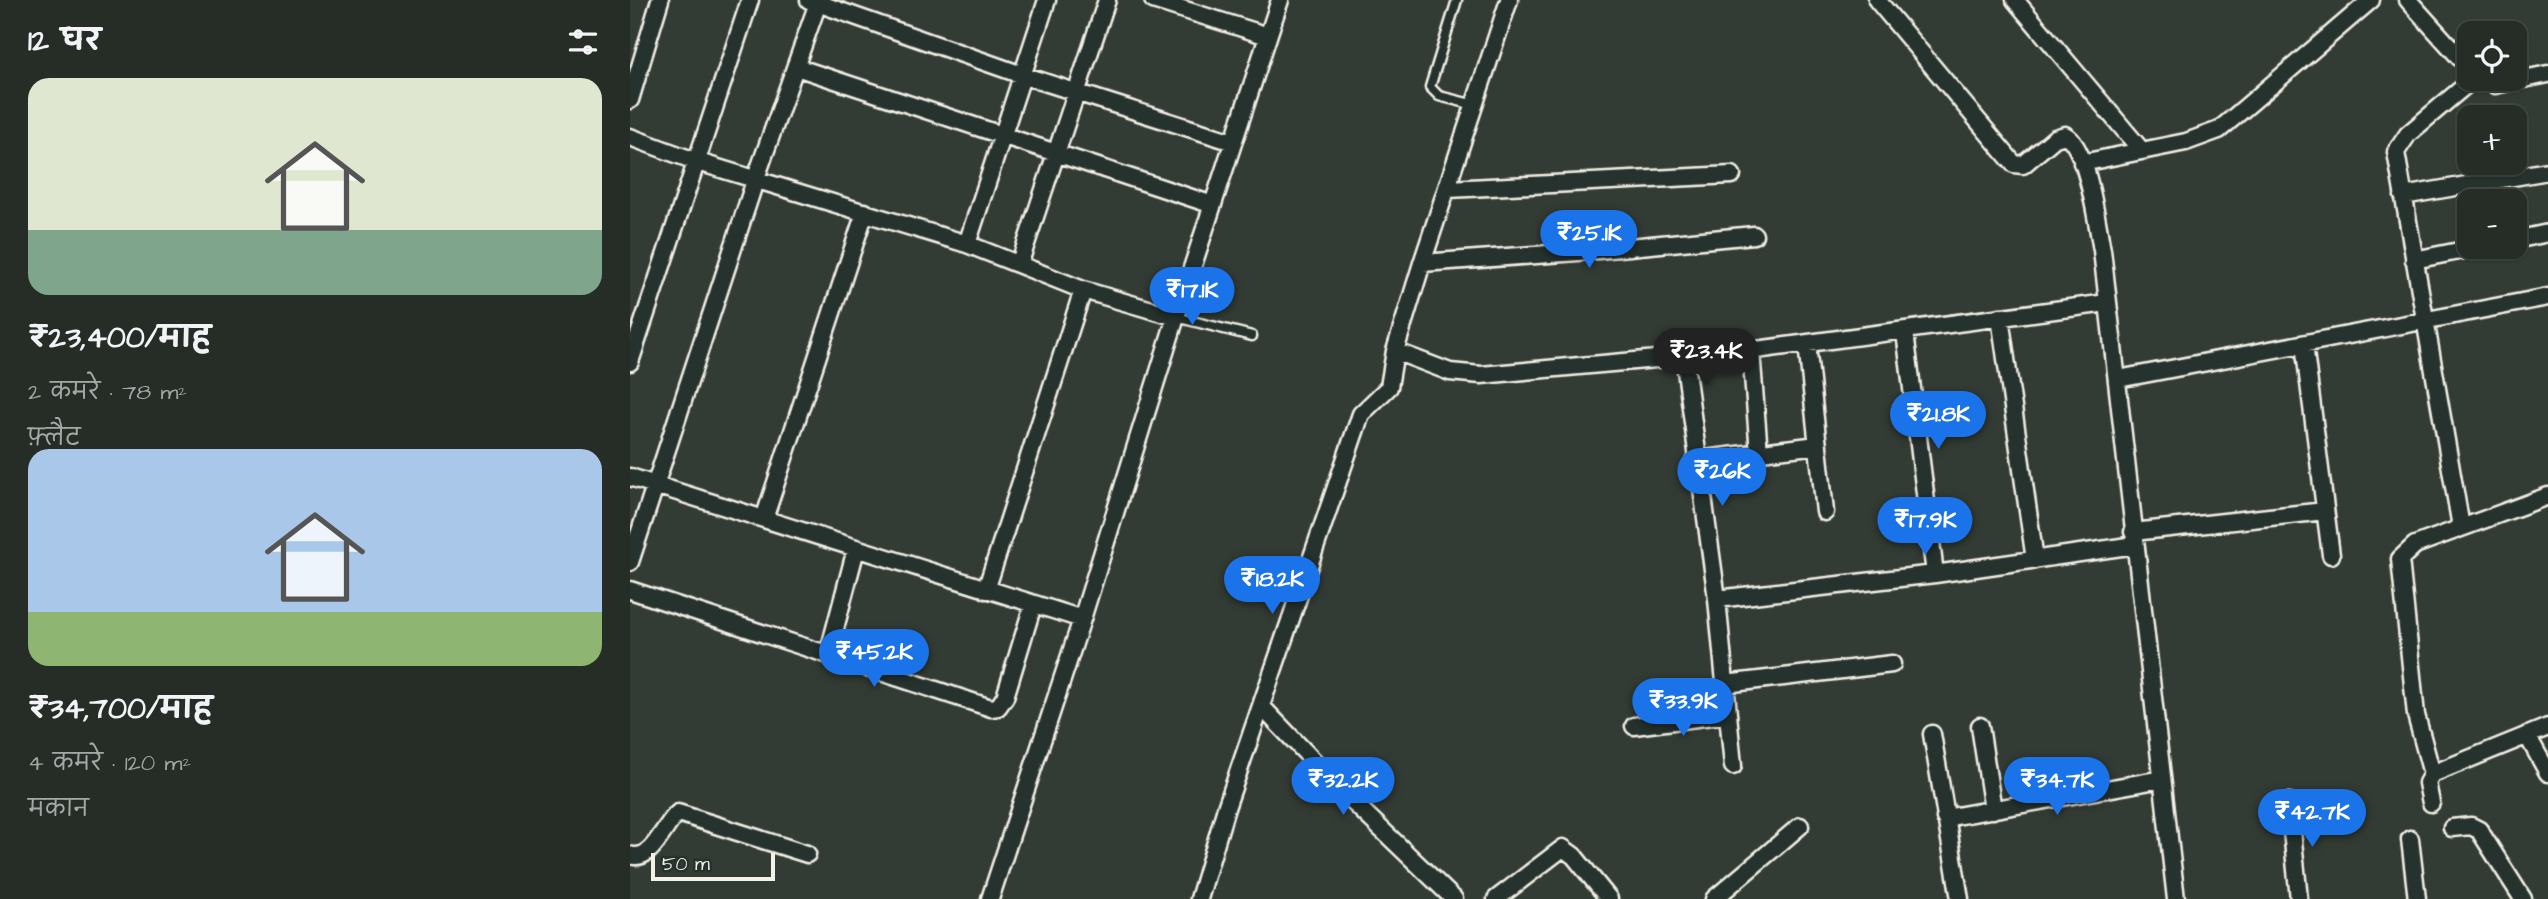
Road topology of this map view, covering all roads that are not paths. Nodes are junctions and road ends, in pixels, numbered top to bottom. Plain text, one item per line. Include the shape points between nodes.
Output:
1 (660, 0) edge
2 (750, 0) edge
3 (1047, 0) edge
4 (1107, 0) edge
5 (1280, 0) edge
6 (1457, 0) edge
7 (1509, 0) edge
8 (1877, 0) edge
9 (2015, 0) edge
10 (2371, 0) edge
11 (2408, 0) edge
12 (815, 1) edge
13 (1158, 1) edge
14 (1268, 36) junction
15 (2457, 55) edge
16 (796, 68) junction
17 (2548, 74) edge
18 (1022, 75) junction
19 (2527, 78) edge
20 (2459, 91) edge
21 (1076, 92) junction
22 (630, 100) edge
23 (1475, 105) junction
24 (1003, 135) junction
25 (630, 138) edge
26 (1233, 142) junction
27 (2142, 151) junction
28 (1056, 153) junction
29 (695, 161) junction
30 (2082, 163) junction
31 (2548, 171) edge
32 (1732, 176) dead end
33 (756, 178) junction
34 (1448, 189) junction
35 (2403, 196) junction
36 (1213, 205) junction
37 (865, 212) junction
38 (2548, 233) edge
39 (1754, 234) dead end
40 (2527, 237) edge
41 (967, 244) junction
42 (2457, 251) edge
43 (2414, 260) junction
44 (1020, 262) junction
45 (1422, 263) junction
46 (1083, 290) junction
47 (2547, 302) edge
48 (2107, 303) junction
49 (1175, 317) junction
50 (2000, 317) junction
51 (2425, 320) junction
52 (1905, 332) junction
53 (1252, 336) dead end
54 (1807, 344) junction
55 (2304, 344) junction
56 (1751, 350) junction
57 (1395, 351) junction
58 (1684, 356) junction
59 (630, 362) edge
60 (2118, 379) junction
61 (1818, 445) junction
62 (1759, 453) junction
63 (1696, 460) junction
64 (630, 477) edge
65 (656, 485) junction
66 (2548, 496) edge
67 (2325, 510) junction
68 (1825, 512) dead end
69 (764, 519) junction
70 (2461, 527) junction
71 (2134, 538) junction
72 (856, 549) junction
73 (2331, 555) dead end
74 (2035, 560) junction
75 (630, 562) edge
76 (1935, 574) junction
77 (630, 590) edge
78 (986, 590) junction
79 (1717, 599) junction
80 (1033, 605) junction
81 (1082, 619) junction
82 (828, 655) junction
83 (1892, 664) dead end
84 (1725, 684) junction
85 (1261, 706) junction
86 (1728, 714) junction
87 (1634, 726) dead end
88 (1980, 726) dead end
89 (2548, 727) edge
90 (1932, 734) dead end
91 (2527, 735) junction
92 (1733, 766) dead end
93 (2548, 773) edge
94 (2432, 774) junction
95 (2162, 779) junction
96 (2289, 802) dead end
97 (2431, 803) dead end
98 (1993, 810) junction
99 (1945, 818) junction
100 (1800, 826) dead end
101 (2452, 828) dead end
102 (2410, 839) dead end
103 (807, 854) dead end
104 (630, 855) edge
105 (990, 899) edge
106 (1199, 899) edge
107 (1454, 899) edge
108 (1496, 899) edge
109 (1609, 899) edge
110 (1714, 899) edge
111 (1960, 899) edge
112 (2176, 899) edge
113 (2299, 899) edge
114 (2417, 899) edge
115 (2523, 899) edge

1 - 22 street
2 - 29 street
3 - 18 street
4 - 21 street
5 - 14 street
6 - 23 lane via 1430,88 1439,96
7 - 23 street
8 - 30 street via 2014,163 2027,163 2055,138 2065,135 2075,143
9 - 27 street
10 - 27 street via 2219,130
11 - 15 street
12 - 16 street
12 - 18 street
13 - 14 street
14 - 26 street
16 - 24 street
16 - 33 street
17 - 19 street
18 - 21 street
18 - 24 street
20 - 35 street via 2399,145
21 - 26 street
21 - 28 street
23 - 34 street
24 - 28 street
24 - 41 street
25 - 29 street
26 - 36 street
27 - 30 street
28 - 36 street
28 - 44 street
29 - 33 street
29 - 59 street
30 - 48 street via 2094,204
31 - 35 street
32 - 34 street
33 - 37 street
33 - 65 street
34 - 45 street
35 - 43 street
36 - 49 street
37 - 41 street
37 - 69 street
38 - 40 street
39 - 45 street
41 - 44 street
42 - 43 street
43 - 51 street
44 - 46 street
45 - 57 street
46 - 49 street
46 - 78 street
47 - 51 street
48 - 50 street
48 - 60 street
49 - 53 lane
49 - 81 street
50 - 52 street
50 - 74 street
51 - 55 street
51 - 70 street
52 - 54 street
52 - 76 street
54 - 56 street
54 - 61 street
55 - 60 street
55 - 67 street
56 - 58 street
56 - 62 street
57 - 58 street via 1450,372 1481,375
57 - 85 street via 1389,387 1361,414
58 - 63 street
60 - 71 street
61 - 62 street
61 - 68 street
62 - 63 street
63 - 79 street
64 - 65 street
65 - 69 street
65 - 75 street
66 - 70 street
67 - 71 street
67 - 73 street
69 - 72 street
70 - 94 street via 2414,545 2400,559 2416,715
71 - 74 street
71 - 95 street
72 - 78 street
72 - 82 street
74 - 76 street
76 - 79 street
77 - 82 street
78 - 80 street
79 - 84 street
80 - 81 street
80 - 82 street via 1005,698 998,707 985,707
81 - 105 street
83 - 84 street
84 - 86 street
85 - 106 street
85 - 107 street
86 - 87 street
86 - 92 street
88 - 98 street
89 - 91 street
90 - 99 street
91 - 93 street
91 - 94 street
94 - 97 street via 2427,783
95 - 98 street
95 - 112 street
96 - 113 street
98 - 99 street
99 - 111 street
100 - 110 street
101 - 115 street via 2471,825 2479,830
102 - 114 street
103 - 104 street via 678,813 647,853
108 - 109 street via 1563,848

